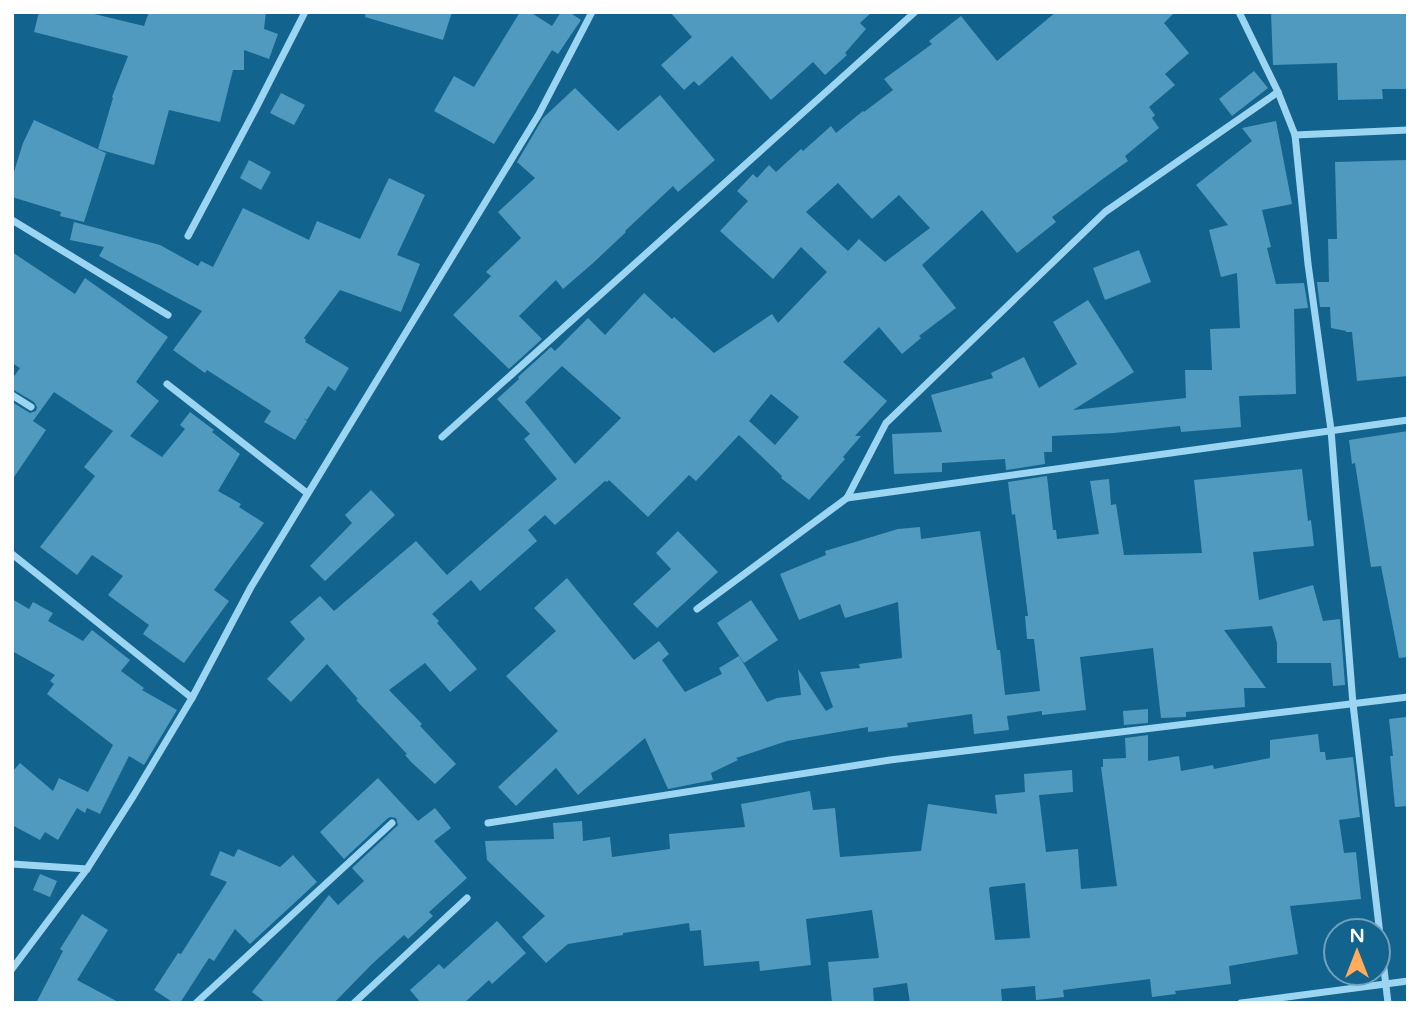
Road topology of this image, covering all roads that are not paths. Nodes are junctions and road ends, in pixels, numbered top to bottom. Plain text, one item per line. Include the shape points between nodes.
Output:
1 (305, 12) edge
2 (592, 12) edge
3 (915, 12) edge
4 (1239, 12) edge
5 (1278, 92) junction
6 (1408, 130) edge
7 (1295, 135) junction
8 (12, 220) edge
9 (188, 236) dead end
10 (168, 315) dead end
11 (167, 384) dead end
12 (12, 395) edge
13 (32, 407) dead end
14 (1408, 420) edge
15 (1331, 430) junction
16 (442, 437) dead end
17 (307, 493) junction
18 (847, 498) junction
19 (12, 554) edge
20 (697, 609) dead end
21 (1408, 697) edge
22 (192, 698) junction
23 (1353, 704) junction
24 (392, 823) dead end
25 (488, 823) dead end
26 (12, 864) edge
27 (87, 869) junction
28 (467, 898) dead end
29 (1378, 917) edge
30 (12, 969) edge
31 (1363, 987) edge
32 (198, 1002) edge
33 (354, 1003) edge
34 (1241, 1003) edge

1 - 9 street
2 - 17 street via 539,114
3 - 16 street
4 - 5 street
5 - 7 street
5 - 18 street via 1105,212 886,423
6 - 7 street
7 - 15 street
8 - 10 street
11 - 17 street
12 - 13 street
14 - 15 street
15 - 18 street
15 - 23 street
17 - 22 street
18 - 20 street
19 - 22 street
21 - 23 street
22 - 27 street
23 - 25 street via 890,760
23 - 29 street
24 - 32 street
26 - 27 street
27 - 30 street
28 - 33 street
31 - 34 street

